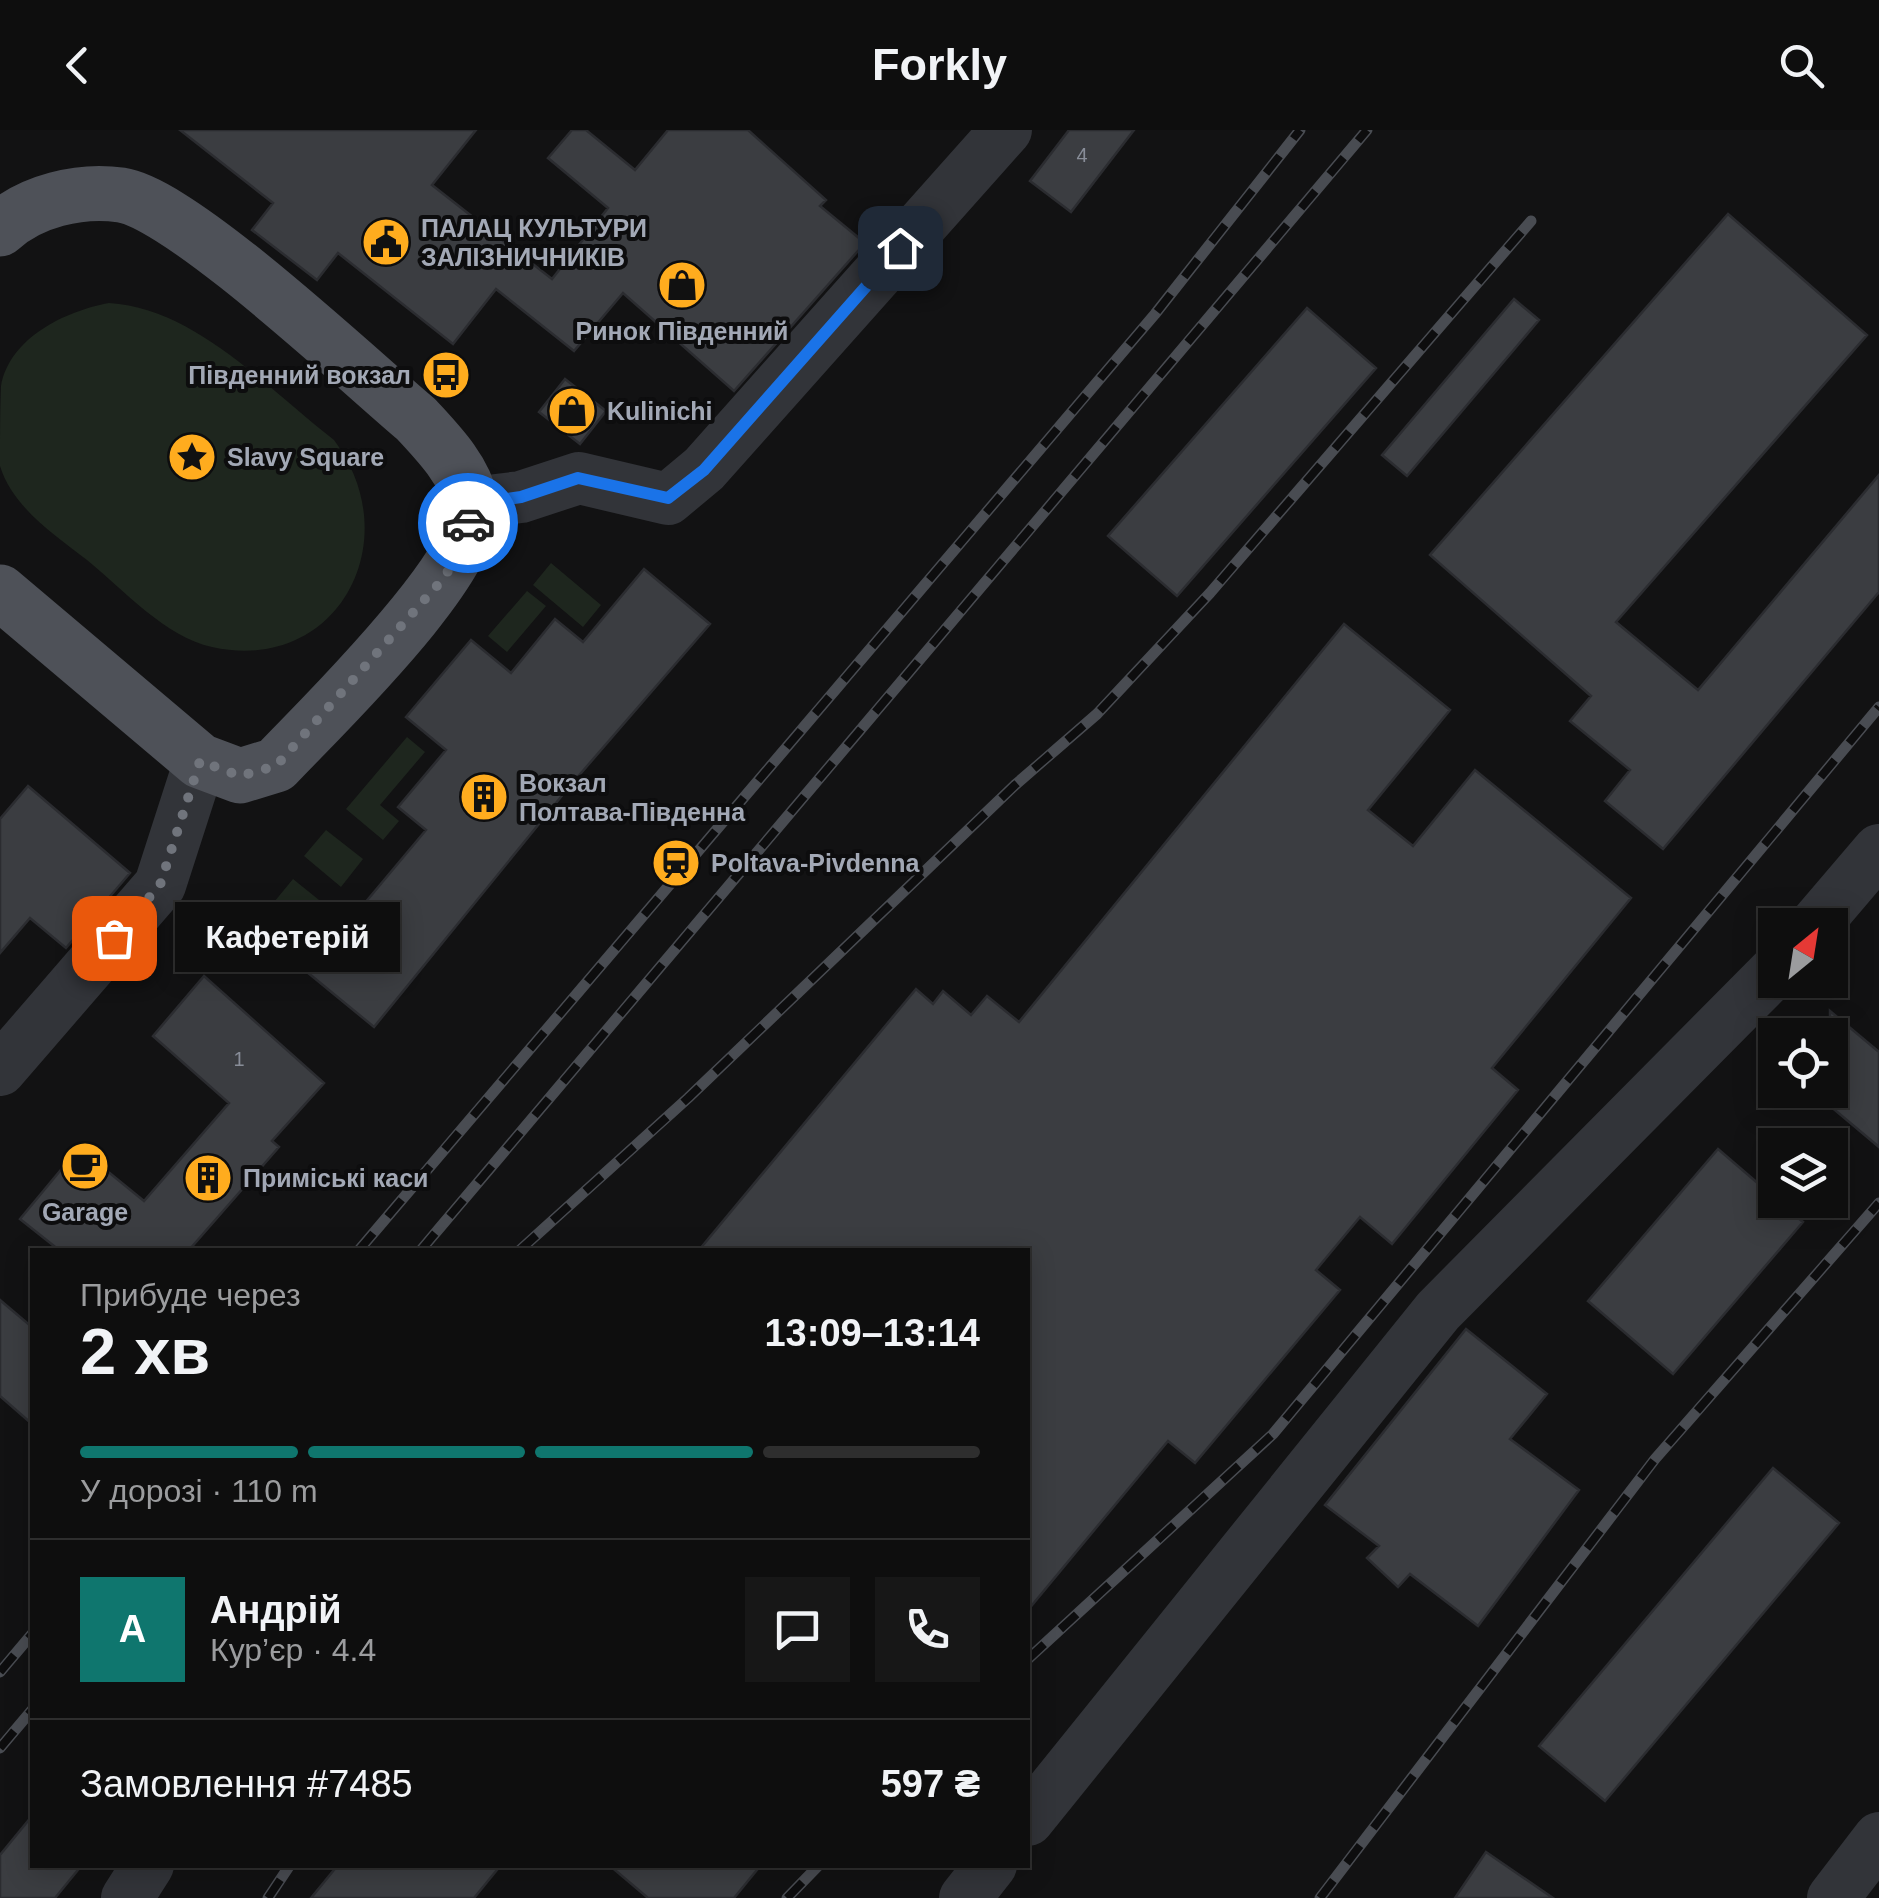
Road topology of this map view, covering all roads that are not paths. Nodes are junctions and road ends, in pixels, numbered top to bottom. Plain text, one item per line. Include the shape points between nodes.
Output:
1 (1006, 130) edge
2 (0, 228) edge
3 (471, 504) junction
4 (0, 592) edge
5 (200, 761) junction
6 (1879, 850) edge
7 (1830, 908) edge
8 (1758, 988) edge
9 (0, 1070) edge
10 (1030, 1818) edge
11 (1879, 1838) edge
12 (146, 1868) edge
13 (989, 1868) edge
14 (128, 1898) edge
15 (965, 1898) edge
16 (1833, 1898) edge

1 - 3 street via 704,470 668,498 578,478 521,497
2 - 3 main road via 14,215 75,194 123,195 175,218 416,419 448,454
3 - 5 main road via 465,544 443,579 276,766 240,776
4 - 5 main road
5 - 9 street via 160,885
6 - 7 street
8 - 10 street via 1438,1311
11 - 16 street
12 - 14 street
13 - 15 street

